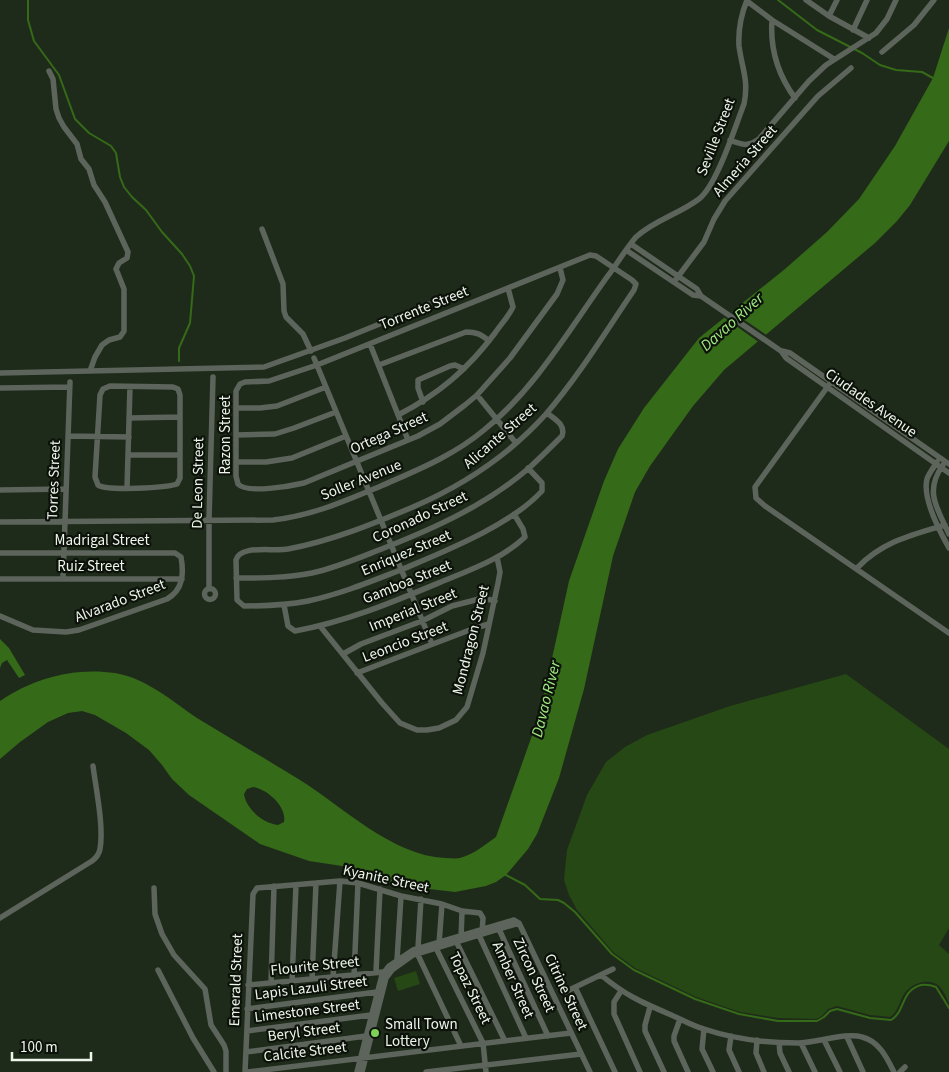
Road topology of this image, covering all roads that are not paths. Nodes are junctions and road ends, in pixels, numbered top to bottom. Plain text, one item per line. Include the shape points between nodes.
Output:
1 (807, 0) edge
2 (837, 0) edge
3 (867, 0) edge
4 (896, 0) edge
5 (934, 0) edge
6 (747, 1) edge
7 (829, 16) junction
8 (772, 20) junction
9 (853, 30) junction
10 (869, 38) junction
11 (882, 52) dead end
12 (834, 58) junction
13 (851, 68) dead end
14 (49, 71) dead end
15 (794, 98) junction
16 (730, 140) junction
17 (262, 229) dead end
18 (630, 244) junction
19 (626, 250) junction
20 (560, 268) junction
21 (614, 268) junction
22 (678, 276) junction
23 (674, 282) junction
24 (508, 288) junction
25 (702, 297) junction
26 (429, 304) dead end
27 (489, 341) junction
28 (370, 344) junction
29 (312, 351) junction
30 (314, 358) dead end
31 (317, 365) junction
32 (379, 365) junction
33 (464, 369) junction
34 (90, 371) junction
35 (0, 373) edge
36 (213, 377) dead end
37 (240, 384) joint
38 (829, 384) junction
39 (130, 386) junction
40 (326, 387) junction
41 (0, 388) edge
42 (477, 395) junction
43 (423, 402) junction
44 (236, 408) junction
45 (336, 412) junction
46 (547, 412) junction
47 (398, 415) junction
48 (180, 417) junction
49 (129, 418) junction
50 (497, 419) junction
51 (236, 435) junction
52 (68, 436) junction
53 (129, 436) junction
54 (346, 436) junction
55 (98, 437) junction
56 (408, 440) junction
57 (516, 443) junction
58 (128, 455) junction
59 (180, 455) junction
60 (357, 461) junction
61 (236, 462) junction
62 (942, 463) edge
63 (528, 468) junction
64 (949, 473) edge
65 (239, 486) joint
66 (127, 488) junction
67 (0, 490) edge
68 (66, 490) junction
69 (369, 491) junction
70 (514, 514) junction
71 (65, 520) junction
72 (209, 520) junction
73 (380, 520) junction
74 (0, 522) edge
75 (942, 526) junction
76 (949, 534) edge
77 (391, 545) junction
78 (949, 548) edge
79 (0, 552) edge
80 (64, 552) junction
81 (497, 557) junction
82 (858, 568) junction
83 (401, 570) junction
84 (63, 578) junction
85 (236, 578) junction
86 (0, 579) edge
87 (182, 579) junction
88 (209, 589) dead end
89 (411, 595) junction
90 (495, 601) junction
91 (284, 605) junction
92 (0, 616) edge
93 (422, 621) junction
94 (489, 624) junction
95 (320, 626) junction
96 (949, 633) edge
97 (432, 644) junction
98 (343, 654) junction
99 (358, 673) junction
100 (92, 766) dead end
101 (340, 881) junction
102 (316, 883) junction
103 (358, 883) junction
104 (296, 884) junction
105 (274, 886) junction
106 (154, 888) dead end
107 (255, 889) joint
108 (380, 889) junction
109 (401, 896) junction
110 (421, 899) junction
111 (442, 904) junction
112 (462, 911) junction
113 (0, 918) edge
114 (498, 927) junction
115 (480, 933) junction
116 (458, 939) junction
117 (437, 945) junction
118 (417, 951) junction
119 (397, 960) junction
120 (613, 969) dead end
121 (158, 970) dead end
122 (376, 972) junction
123 (384, 972) junction
124 (354, 974) junction
125 (601, 975) junction
126 (333, 977) junction
127 (312, 979) junction
128 (292, 981) junction
129 (271, 983) junction
130 (248, 985) junction
131 (575, 987) junction
132 (620, 990) junction
133 (377, 992) junction
134 (565, 992) dead end
135 (650, 1007) junction
136 (248, 1008) junction
137 (371, 1015) junction
138 (680, 1019) junction
139 (704, 1029) junction
140 (247, 1031) junction
141 (571, 1033) junction
142 (366, 1036) junction
143 (548, 1036) junction
144 (731, 1036) junction
145 (847, 1037) junction
146 (526, 1038) junction
147 (757, 1040) junction
148 (824, 1040) junction
149 (505, 1041) junction
150 (484, 1043) junction
151 (779, 1043) junction
152 (801, 1043) junction
153 (461, 1046) junction
154 (246, 1052) junction
155 (581, 1054) junction
156 (363, 1058) junction
157 (905, 1066) dead end
158 (486, 1069) edge
159 (214, 1072) edge
160 (226, 1072) edge
161 (246, 1072) edge
162 (356, 1072) edge
163 (362, 1072) edge
164 (426, 1072) edge
165 (590, 1072) edge
166 (614, 1072) edge
167 (640, 1072) edge
168 (664, 1072) edge
169 (688, 1072) edge
170 (713, 1072) edge
171 (739, 1072) edge
172 (764, 1072) edge
173 (789, 1072) edge
174 (815, 1072) edge
175 (840, 1072) edge
176 (863, 1072) edge
177 (894, 1072) edge
178 (900, 1072) edge

1 - 7 street
2 - 7 street
3 - 9 street
4 - 10 street via 882,27
5 - 11 street via 914,25
6 - 8 street
6 - 16 street, Seville Street via 740,23 739,46 750,94
7 - 9 street
8 - 12 street
8 - 15 street via 772,42 786,85
9 - 10 street
10 - 12 street
12 - 15 street
13 - 22 street, Almeria Street via 818,96 726,201 704,242
14 - 34 street via 59,118 77,144 81,159 89,169 128,252 127,258 116,269 124,289 124,331 120,337 102,345
15 - 16 street via 755,142 743,146
16 - 18 street, Seville Street via 712,183 701,197 650,226
17 - 29 street via 283,284 286,317 306,338
18 - 19 street, Soller Avenue
18 - 22 street, Ciudades Avenue
19 - 21 street, Soller Avenue
19 - 23 street, Ciudades Avenue
20 - 21 street, Torrente Street via 592,255
20 - 24 street, Torrente Street
20 - 42 street, Ortega Street via 563,280 557,294 510,358
21 - 46 street, Alicante Street via 635,282 636,288
21 - 50 street, Soller Avenue via 531,383
22 - 23 street, Almeria Street
22 - 25 street, Ciudades Avenue via 697,288
23 - 25 street, Ciudades Avenue
24 - 27 street via 513,307
24 - 28 street, Torrente Street
25 - 38 street, Ciudades Avenue via 780,350 790,353
26 - 29 street
27 - 32 street via 481,334 466,332
27 - 33 street
28 - 31 street, Torrente Street
28 - 32 street
29 - 34 street via 258,368
30 - 31 street
31 - 37 street, Torrente Street via 270,381
31 - 40 street
32 - 47 street
33 - 43 street
33 - 43 street via 450,366 421,378 417,384
34 - 35 street
36 - 72 street, De Leon Street
37 - 44 street, Razon Street via 236,391
38 - 62 street, Ciudades Avenue
38 - 82 street via 755,487 755,493 765,506
39 - 48 street via 176,388 180,395
39 - 49 street
39 - 55 street via 110,386 101,392
40 - 44 street via 277,406
40 - 45 street
41 - 52 street, Torres Street via 69,384
42 - 50 street
42 - 56 street, Ortega Street via 440,424
43 - 47 street
44 - 51 street, Razon Street
45 - 51 street via 275,434
45 - 54 street
46 - 57 street, Alicante Street
46 - 63 street, Coronado Street via 564,431
47 - 56 street
48 - 49 street
48 - 59 street
49 - 53 street
50 - 57 street
50 - 69 street, Soller Avenue via 442,459
51 - 61 street, Razon Street
52 - 55 street
52 - 68 street, Torres Street
53 - 55 street
53 - 58 street
54 - 60 street
54 - 61 street via 292,458
55 - 66 street via 95,478 98,486
56 - 60 street, Ortega Street
57 - 73 street, Alicante Street via 463,483
58 - 59 street
58 - 66 street
59 - 66 street via 180,478 176,484
60 - 65 street, Ortega Street via 290,487
60 - 69 street
61 - 65 street, Razon Street
62 - 64 street, Ciudades Avenue
62 - 75 street via 927,480 927,491
63 - 70 street, Enriquez Street via 542,483 542,491
63 - 77 street, Coronado Street via 460,515
67 - 68 street
68 - 71 street, Torres Street
69 - 72 street, Soller Avenue via 291,518
69 - 73 street
70 - 81 street, Gamboa Street via 525,537
70 - 83 street, Enriquez Street via 462,543
71 - 72 street, Soller Avenue
71 - 74 street, Soller Avenue
71 - 80 street, Torres Street
72 - 88 street, De Leon Street
73 - 77 street
73 - 85 street, Alicante Street via 312,545 281,551 250,550 239,554
75 - 76 street
75 - 78 street
75 - 82 street via 888,544 875,551
77 - 83 street
77 - 85 street, Coronado Street via 314,573
79 - 80 street, Madrigal Street
80 - 84 street, Torres Street
80 - 87 street, Madrigal Street via 175,552 182,561
81 - 89 street, Gamboa Street
81 - 90 street, Mondragon Street via 500,572
82 - 96 street
83 - 89 street
83 - 91 street, Enriquez Street via 329,596
84 - 86 street, Ruiz Street
84 - 87 street, Ruiz Street
85 - 91 street, Enriquez Street via 237,596 244,606
87 - 92 street, Alvarado Street via 177,591 167,599 72,632 33,630
89 - 93 street
89 - 95 street, Gamboa Street
90 - 93 street, Imperial Street via 474,599
90 - 94 street, Mondragon Street
91 - 95 street, Gamboa Street via 290,629
93 - 97 street
93 - 98 street, Imperial Street
94 - 97 street, Leoncio Street
94 - 99 street, Mondragon Street via 467,706 456,720 439,728 417,730 400,723
95 - 98 street, Mondragon Street
97 - 99 street, Leoncio Street
98 - 99 street, Mondragon Street
100 - 113 street via 99,810 98,856
101 - 102 street, Kyanite Street
101 - 103 street, Kyanite Street
101 - 126 street
102 - 104 street, Kyanite Street
102 - 127 street
103 - 108 street, Kyanite Street
103 - 124 street
104 - 105 street, Kyanite Street
104 - 128 street
105 - 107 street, Kyanite Street
105 - 129 street
106 - 160 street via 155,914 162,934 174,954 205,989 211,1025 224,1045
107 - 130 street, Emerald Street
108 - 109 street, Kyanite Street
108 - 122 street
109 - 110 street, Kyanite Street
109 - 119 street
110 - 111 street, Kyanite Street
110 - 118 street
111 - 112 street, Kyanite Street
111 - 117 street
112 - 115 street, Kyanite Street via 481,914
112 - 116 street
114 - 115 street
114 - 141 street, Citrine Street via 519,923
114 - 143 street, Zircon Street
115 - 116 street
115 - 146 street, Amber Street
116 - 117 street
116 - 149 street
117 - 118 street
117 - 150 street, Topaz Street
118 - 119 street
118 - 153 street
118 - 156 street via 388,975
119 - 123 street
120 - 125 street
121 - 159 street
122 - 123 street, Flourite Street
122 - 124 street, Flourite Street
123 - 133 street
124 - 126 street, Flourite Street
125 - 131 street
125 - 132 street
126 - 127 street, Flourite Street
127 - 128 street, Flourite Street
128 - 129 street, Flourite Street
129 - 130 street, Flourite Street
130 - 136 street, Emerald Street
131 - 134 street
131 - 166 street
132 - 135 street
132 - 167 street via 614,1002 614,1014
133 - 136 street, Lapis Lazuli Street
133 - 137 street
135 - 138 street
135 - 168 street via 645,1031
136 - 140 street, Emerald Street
137 - 140 street, Limestone Street
137 - 142 street
138 - 139 street
138 - 169 street via 674,1041
139 - 144 street
139 - 170 street via 702,1049
140 - 154 street, Emerald Street
141 - 143 street, Calcite Street
141 - 155 street, Citrine Street
142 - 154 street, Beryl Street
142 - 156 street
143 - 146 street, Calcite Street
144 - 147 street
144 - 171 street via 729,1050
145 - 148 street
145 - 176 street
145 - 177 street via 862,1036 873,1042
146 - 149 street, Calcite Street
147 - 151 street
147 - 172 street via 756,1053
148 - 152 street
148 - 175 street
149 - 150 street, Calcite Street
150 - 153 street, Calcite Street
150 - 158 street
151 - 152 street
151 - 173 street
152 - 174 street
153 - 156 street, Calcite Street
154 - 161 street, Emerald Street
155 - 158 street
155 - 165 street, Citrine Street
156 - 161 street, Calcite Street
156 - 162 street
156 - 163 street
157 - 178 street
158 - 164 street

